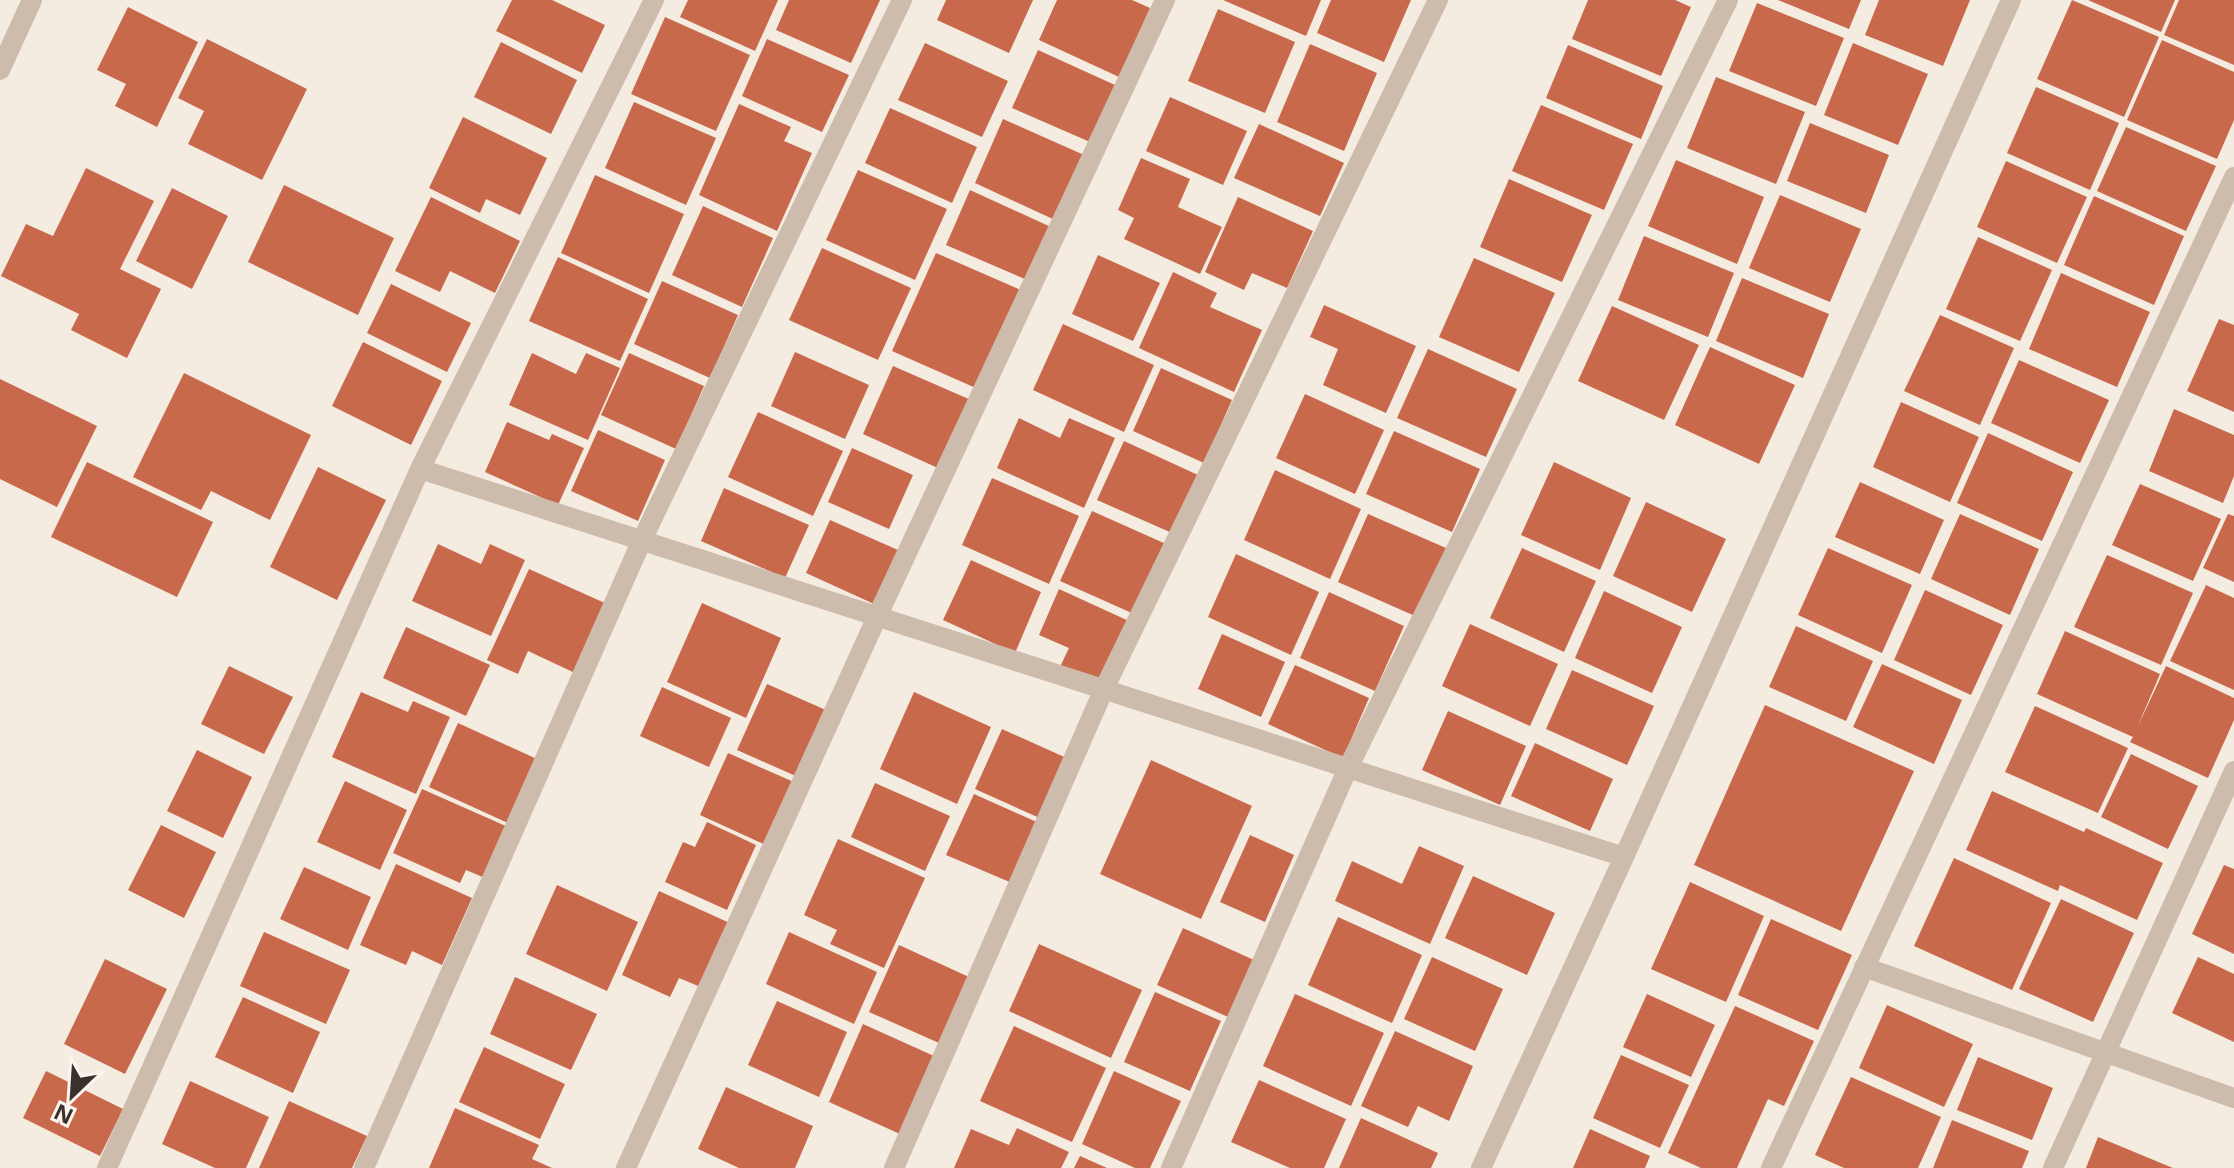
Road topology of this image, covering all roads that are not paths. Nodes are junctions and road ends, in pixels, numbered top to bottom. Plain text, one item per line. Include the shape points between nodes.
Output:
1 (32, 0) edge
2 (654, 0) edge
3 (902, 0) edge
4 (1165, 0) edge
5 (1438, 0) edge
6 (1728, 0) edge
7 (2011, 0) edge
8 (0, 70) edge
9 (2234, 177) edge
10 (420, 469) junction
11 (642, 540) junction
12 (877, 617) junction
13 (1104, 689) junction
14 (1348, 768) junction
15 (2234, 771) edge
16 (1624, 857) junction
17 (1864, 967) junction
18 (2106, 1053) junction
19 (2234, 1098) edge
20 (107, 1168) edge
21 (364, 1168) edge
22 (626, 1168) edge
23 (894, 1168) edge
24 (1171, 1168) edge
25 (1481, 1168) edge
26 (1771, 1168) edge
27 (2053, 1168) edge

1 - 8 street
2 - 10 street
3 - 11 street
4 - 12 street
5 - 13 street
6 - 14 street
7 - 16 street
9 - 17 street
10 - 11 street
10 - 20 street
11 - 12 street
11 - 21 street
12 - 13 street
12 - 22 street
13 - 14 street
13 - 23 street
14 - 16 street
14 - 24 street
15 - 18 street
16 - 25 street
17 - 18 street
17 - 26 street
18 - 19 street
18 - 27 street

